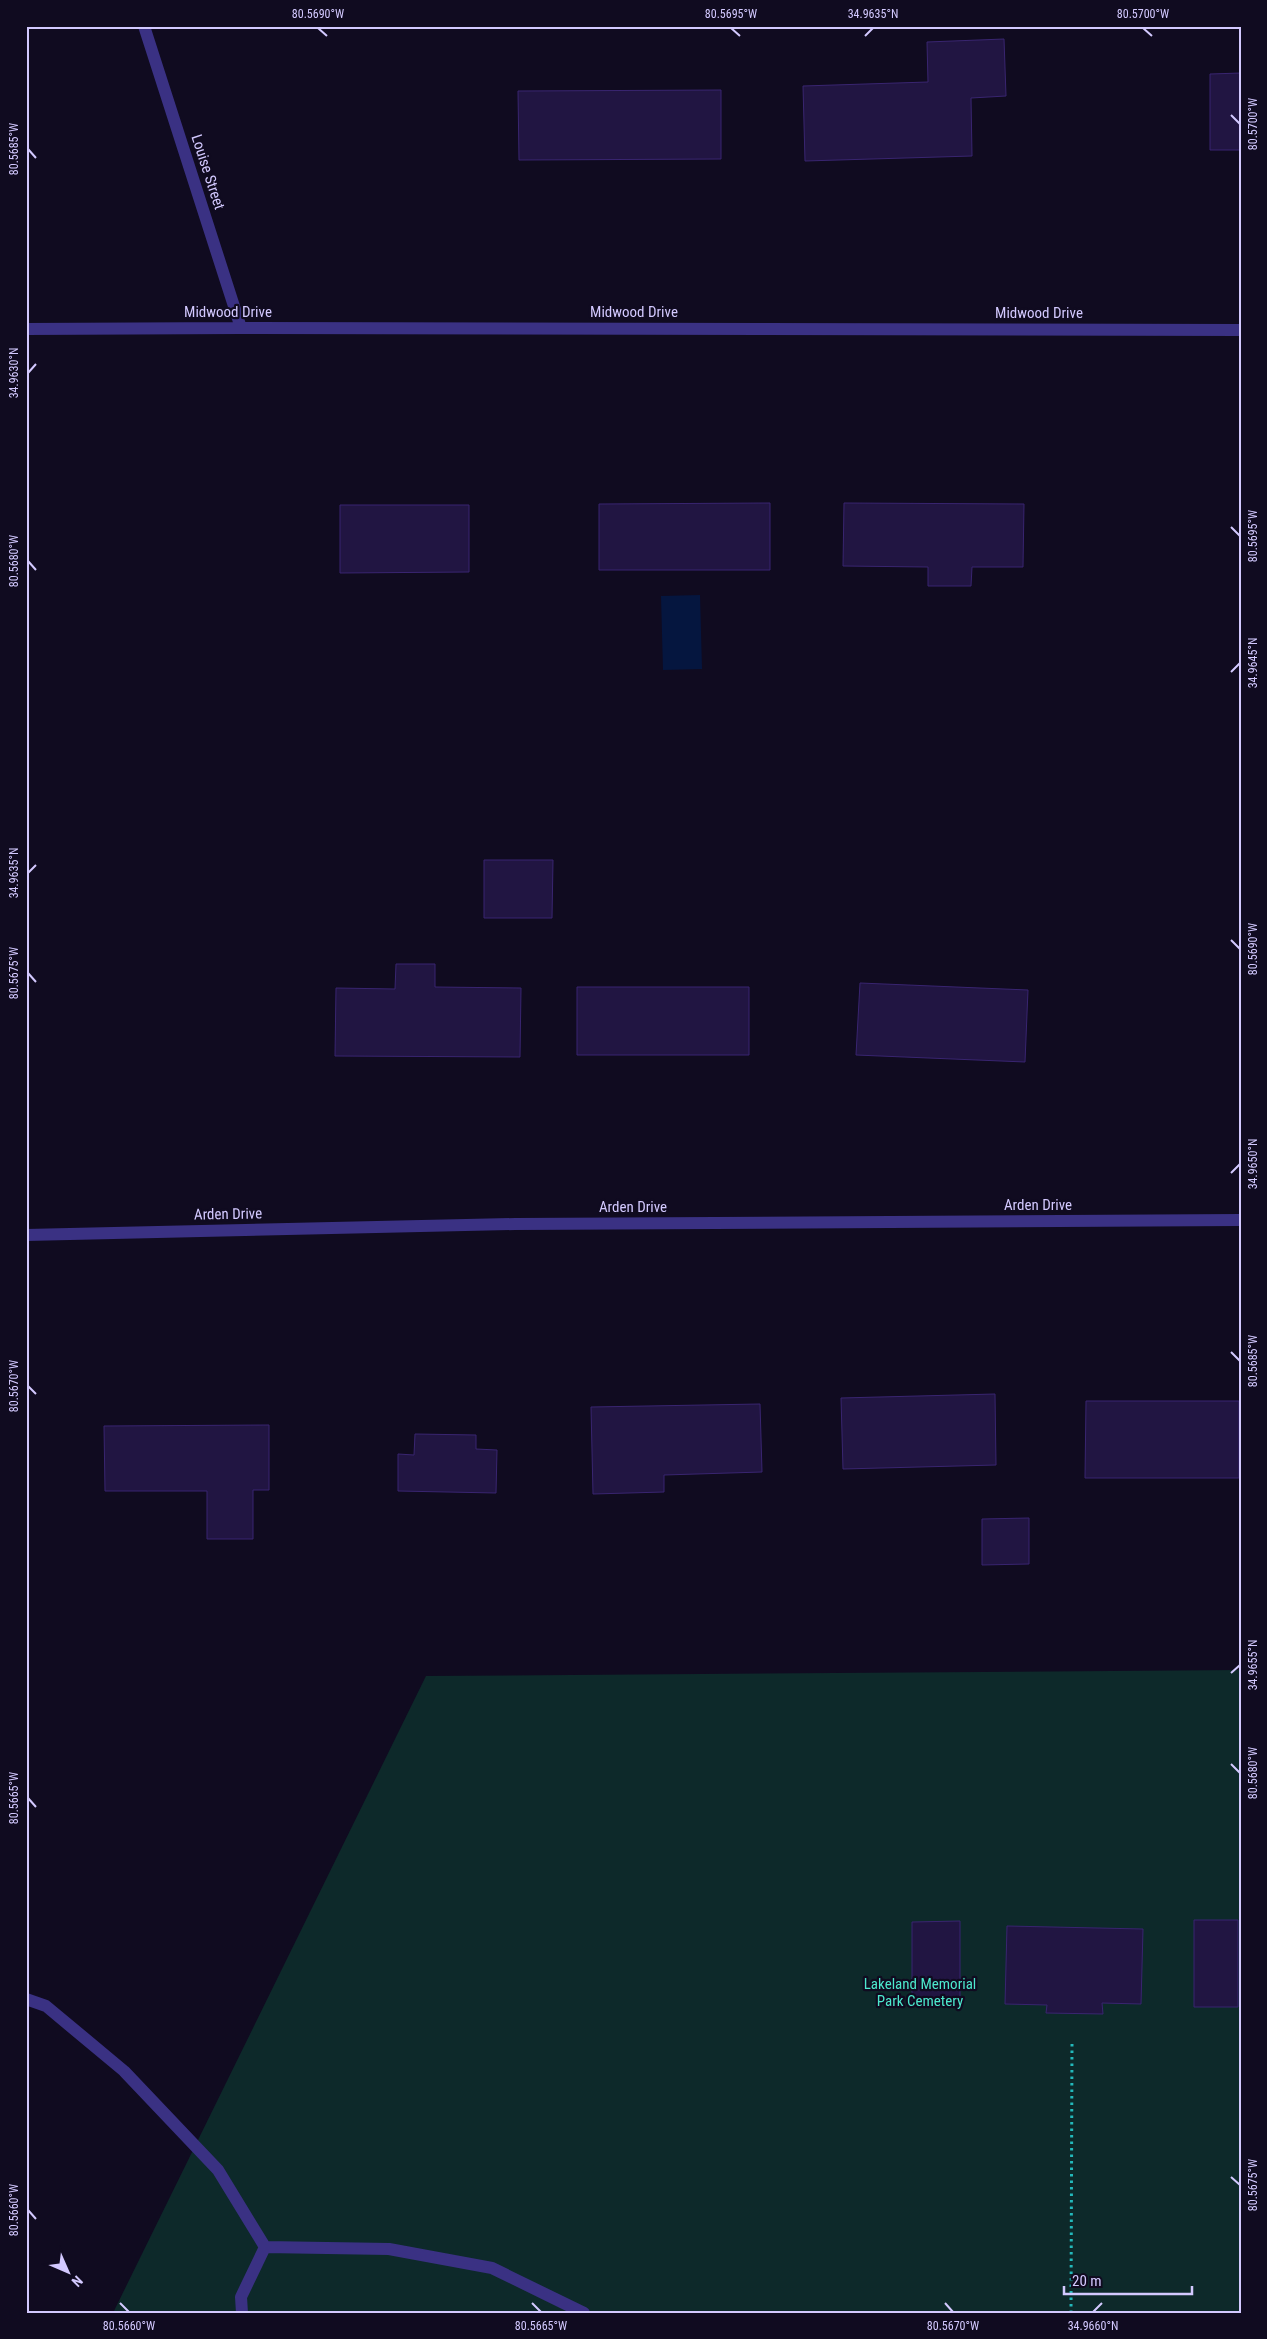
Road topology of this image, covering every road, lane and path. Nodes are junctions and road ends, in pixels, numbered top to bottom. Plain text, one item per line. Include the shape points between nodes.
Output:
1 (144, 26) edge
2 (241, 328) junction
3 (26, 329) edge
4 (1241, 330) edge
5 (1241, 1220) edge
6 (26, 1235) edge
7 (26, 1999) edge
8 (1072, 2042) dead end
9 (265, 2247) junction
10 (242, 2313) edge
11 (584, 2313) edge
12 (1071, 2313) edge

1 - 2 street, Louise Street
2 - 3 street, Midwood Drive
2 - 4 street, Midwood Drive
5 - 6 street, Arden Drive via 515,1224
7 - 9 street via 46,2006 124,2071 218,2170
8 - 12 path
9 - 10 street via 241,2297
9 - 11 street via 389,2250 492,2268

